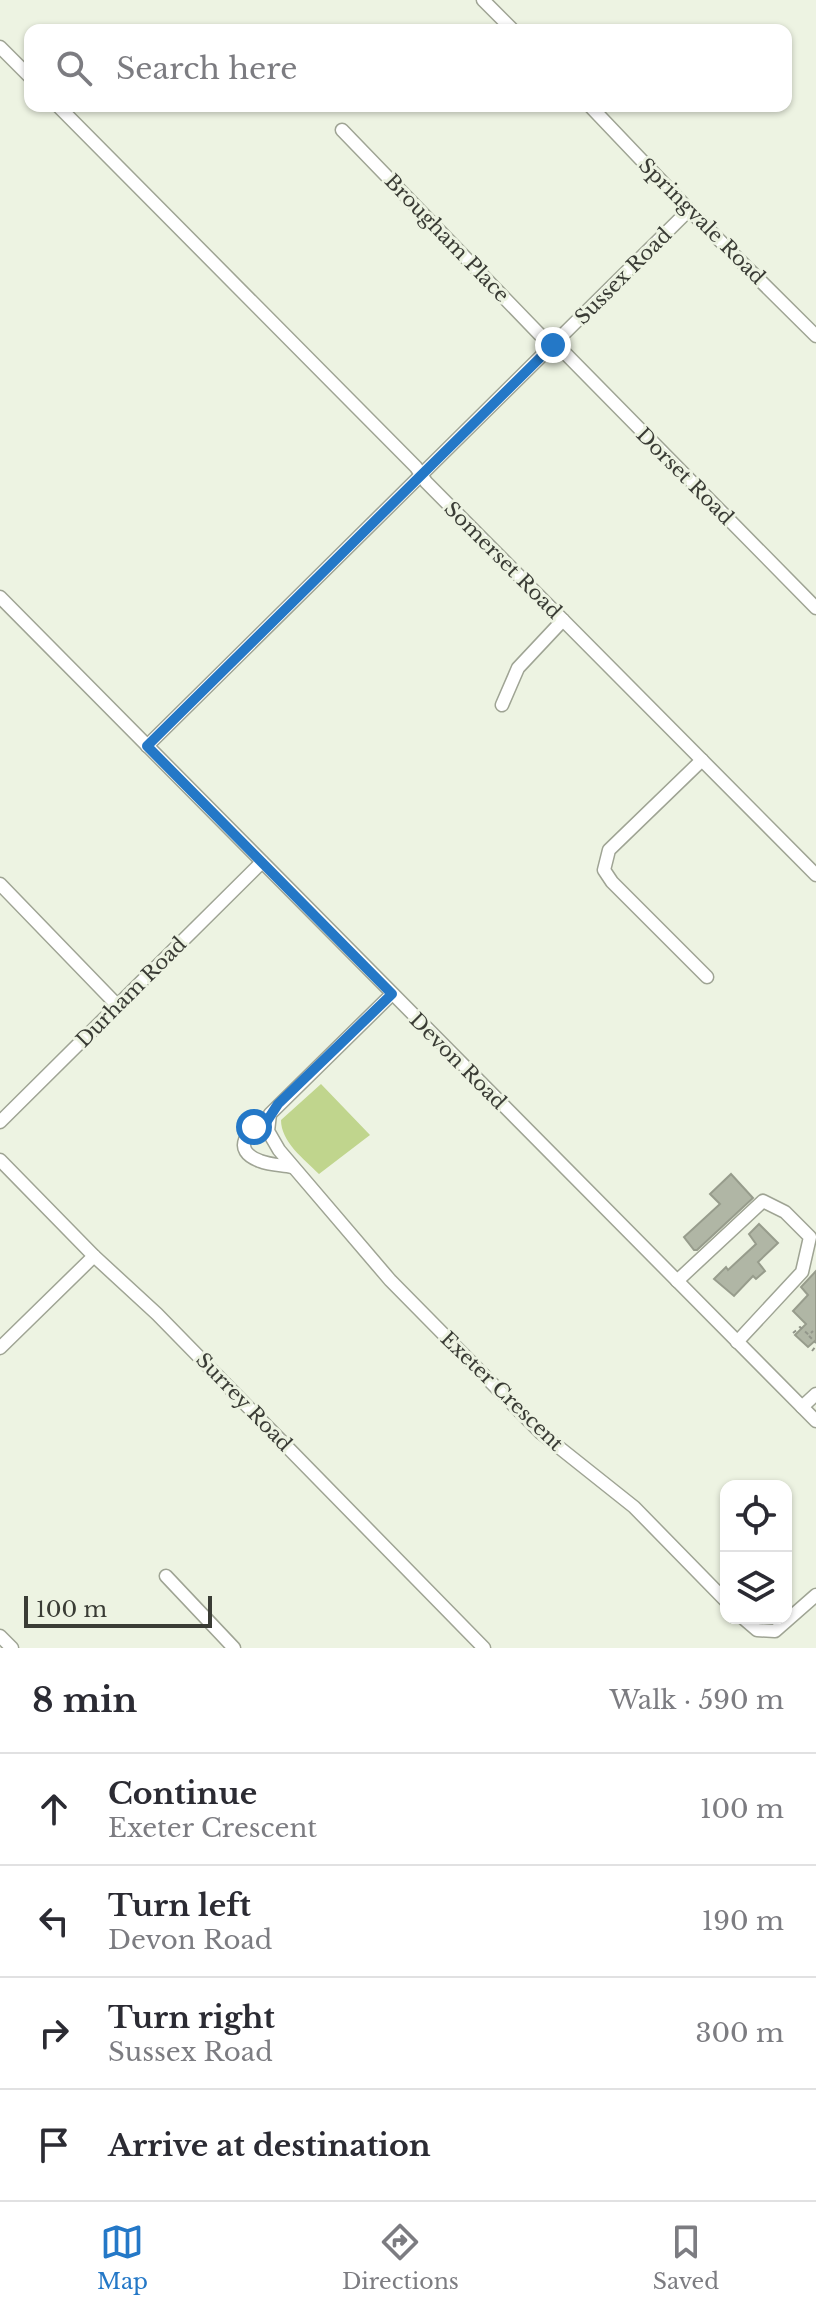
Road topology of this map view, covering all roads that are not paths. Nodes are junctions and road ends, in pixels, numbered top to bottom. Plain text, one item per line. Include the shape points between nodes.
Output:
1 (483, 0) edge
2 (507, 24) edge
3 (0, 47) edge
4 (24, 71) edge
5 (64, 112) edge
6 (596, 112) edge
7 (342, 130) dead end
8 (689, 210) junction
9 (816, 336) edge
10 (553, 345) junction
11 (421, 475) junction
12 (0, 597) edge
13 (816, 608) edge
14 (563, 620) junction
15 (502, 705) dead end
16 (147, 746) junction
17 (702, 760) junction
18 (262, 862) junction
19 (816, 875) edge
20 (0, 884) edge
21 (707, 977) dead end
22 (392, 994) junction
23 (118, 1006) junction
24 (267, 1121) junction
25 (0, 1122) edge
26 (0, 1160) edge
27 (292, 1167) junction
28 (94, 1256) junction
29 (677, 1281) junction
30 (737, 1342) junction
31 (0, 1348) edge
32 (816, 1394) edge
33 (802, 1407) junction
34 (816, 1421) edge
35 (166, 1576) dead end
36 (720, 1595) edge
37 (816, 1595) edge
38 (792, 1616) edge
39 (750, 1624) edge
40 (783, 1624) edge
41 (0, 1636) edge
42 (12, 1648) edge
43 (234, 1648) edge
44 (484, 1648) edge

1 - 2 street
3 - 4 street
5 - 11 street, Somerset Road
6 - 8 street, Springvale Road
7 - 10 street, Brougham Place
8 - 9 street, Springvale Road
8 - 10 street, Sussex Road
10 - 11 street, Sussex Road
10 - 13 street, Dorset Road
11 - 14 street, Somerset Road
11 - 16 street, Sussex Road
12 - 16 street, Devon Road
14 - 15 street via 518,668
14 - 17 street, Somerset Road
16 - 18 street, Devon Road
17 - 19 street, Somerset Road
17 - 21 street via 609,850 604,870
18 - 22 street, Devon Road
18 - 23 street, Durham Road
20 - 23 street
22 - 24 street via 278,1104
22 - 29 street, Devon Road
23 - 25 street, Durham Road
24 - 27 street, Exeter Crescent via 272,1140
24 - 27 street via 245,1136 244,1146 259,1161
26 - 28 street, Surrey Road
27 - 36 street, Exeter Crescent via 390,1280 541,1433 634,1507
28 - 31 street
28 - 44 street, Surrey Road
29 - 30 street, Devon Road
29 - 30 street via 763,1201 785,1212 810,1237 802,1272
30 - 33 street, Devon Road
32 - 33 street
33 - 34 street, Devon Road
35 - 43 street
37 - 38 street
39 - 40 street via 775,1631
41 - 42 street

